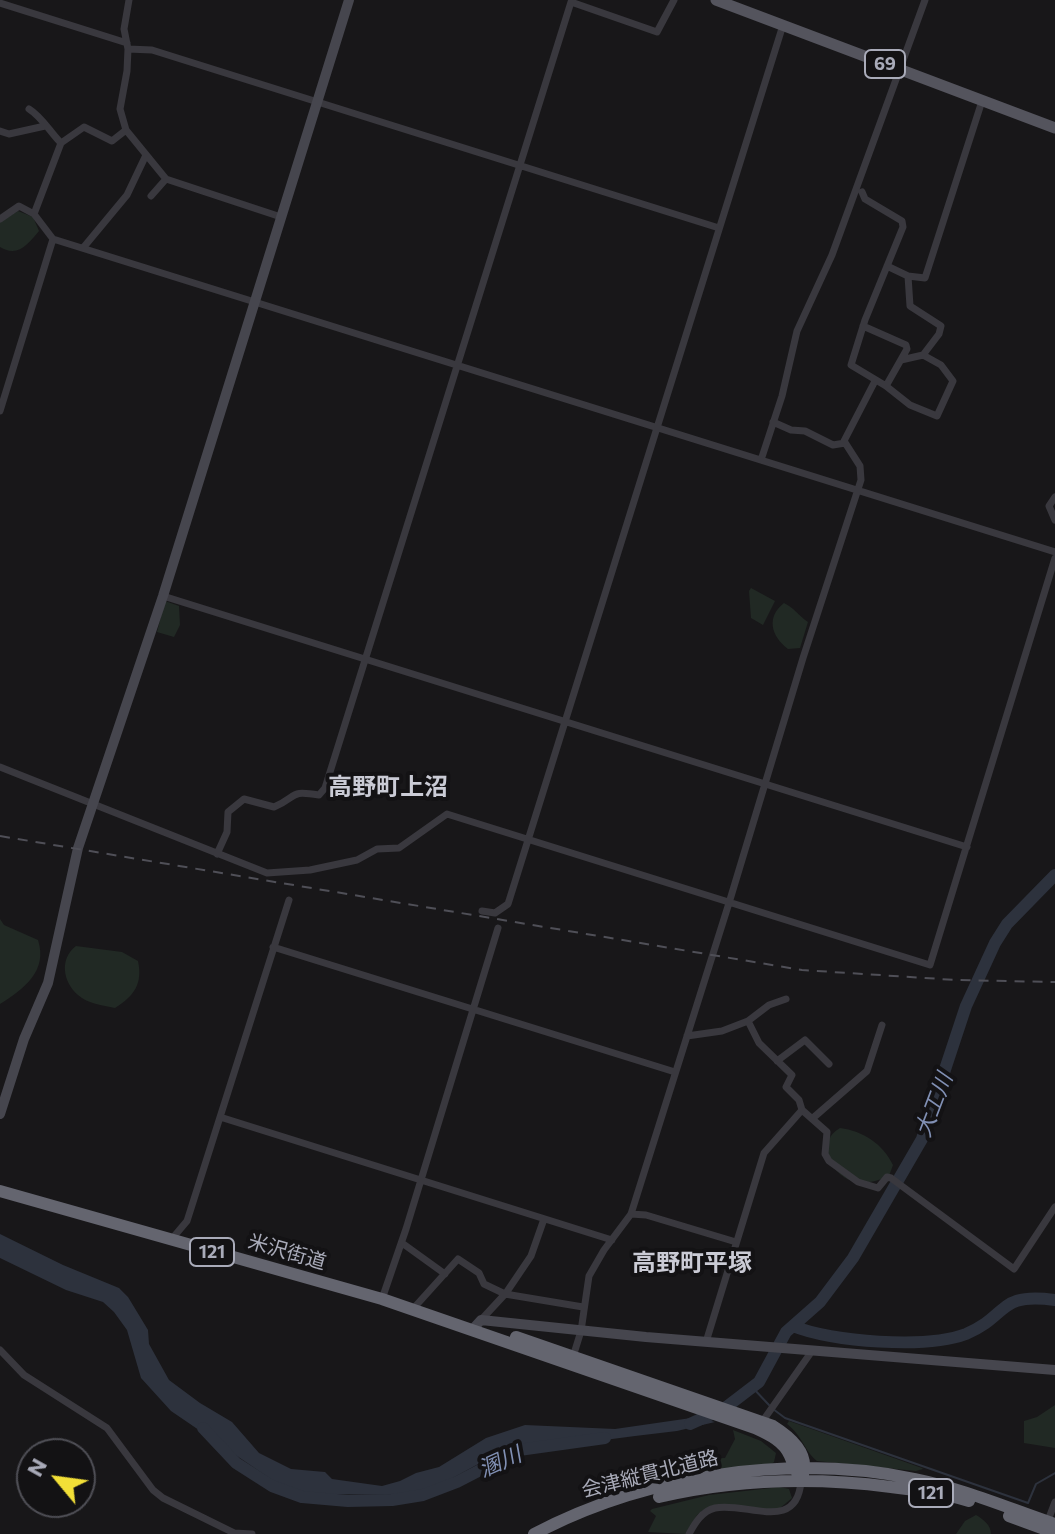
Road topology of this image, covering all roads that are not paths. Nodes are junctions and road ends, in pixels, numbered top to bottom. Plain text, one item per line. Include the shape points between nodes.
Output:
1 (129, 0) edge
2 (349, 0) edge
3 (674, 0) edge
4 (716, 0) edge
5 (925, 0) edge
6 (0, 3) edge
7 (783, 25) junction
8 (127, 46) junction
9 (900, 69) junction
10 (982, 101) junction
11 (318, 104) junction
12 (29, 109) dead end
13 (45, 126) junction
14 (1055, 128) edge
15 (126, 130) junction
16 (0, 131) edge
17 (61, 143) junction
18 (146, 155) junction
19 (520, 168) junction
20 (166, 179) junction
21 (862, 192) dead end
22 (151, 196) dead end
23 (34, 214) junction
24 (281, 217) junction
25 (0, 219) edge
26 (719, 228) junction
27 (53, 239) junction
28 (83, 248) junction
29 (887, 266) junction
30 (908, 276) junction
31 (255, 302) junction
32 (863, 326) junction
33 (923, 355) junction
34 (901, 360) junction
35 (457, 364) junction
36 (875, 381) junction
37 (886, 386) junction
38 (0, 411) edge
39 (773, 422) junction
40 (656, 428) junction
41 (845, 443) junction
42 (761, 460) junction
43 (857, 490) junction
44 (1055, 497) edge
45 (1055, 520) edge
46 (1055, 552) edge
47 (1055, 558) edge
48 (163, 596) junction
49 (364, 659) junction
50 (564, 721) junction
51 (0, 767) edge
52 (765, 785) junction
53 (93, 804) junction
54 (527, 840) junction
55 (967, 847) junction
56 (217, 854) junction
57 (289, 900) dead end
58 (729, 903) junction
59 (482, 911) dead end
60 (498, 928) dead end
61 (273, 947) junction
62 (786, 999) dead end
63 (473, 1009) junction
64 (748, 1021) junction
65 (882, 1025) dead end
66 (687, 1036) junction
67 (777, 1061) junction
68 (829, 1064) dead end
69 (675, 1072) junction
70 (5, 1081) edge
71 (802, 1110) junction
72 (0, 1114) edge
73 (220, 1117) junction
74 (813, 1118) junction
75 (421, 1180) junction
76 (0, 1191) edge
77 (1055, 1207) edge
78 (631, 1214) junction
79 (544, 1219) junction
80 (171, 1240) junction
81 (612, 1240) junction
82 (736, 1242) junction
83 (402, 1243) junction
84 (445, 1274) junction
85 (505, 1294) junction
86 (382, 1299) junction
87 (583, 1307) junction
88 (418, 1312) junction
89 (476, 1326) junction
90 (581, 1331) junction
91 (706, 1342) junction
92 (0, 1350) edge
93 (812, 1351) junction
94 (572, 1359) junction
95 (1055, 1370) edge
96 (759, 1424) junction
97 (792, 1473) junction
98 (1055, 1502) edge
99 (1051, 1527) edge
100 (252, 1534) edge
101 (534, 1534) edge
102 (550, 1534) edge
103 (689, 1534) edge

1 - 8 street
2 - 11 street
3 - 19 street via 657,32 571,2
4 - 7 main road, 69
5 - 9 street
6 - 8 street
7 - 9 main road, 69
7 - 26 street
8 - 11 street
8 - 15 street via 120,109
9 - 10 main road, 69
9 - 39 street via 832,255 797,331
10 - 14 main road, 69
10 - 30 street via 928,272 922,280
11 - 19 street
11 - 24 street
12 - 13 street
13 - 16 street
13 - 17 street
15 - 17 street via 112,141 84,127
15 - 18 street
17 - 23 street
18 - 20 street
18 - 28 street via 127,195
19 - 26 street
19 - 35 street
20 - 22 street
20 - 24 street
21 - 29 street via 902,221
23 - 25 street via 19,206
23 - 27 street
24 - 31 street
26 - 40 street
27 - 28 street
27 - 38 street
28 - 31 street
29 - 30 street
29 - 32 street
30 - 33 street via 910,306 941,326
31 - 35 street
31 - 48 street
32 - 34 street via 906,345
32 - 36 street via 851,365
33 - 34 street
33 - 37 street via 941,365 953,381 939,415 910,405
34 - 37 street
35 - 40 street
35 - 49 street
36 - 37 street
36 - 41 street
39 - 41 street via 833,445
39 - 42 street
40 - 42 street
40 - 50 street
41 - 43 street via 860,466
42 - 43 street
43 - 46 street
43 - 52 street
44 - 45 street via 1049,506
47 - 55 street
48 - 49 street
48 - 53 street
49 - 50 street
49 - 56 street via 325,788 319,795 302,790 274,807 244,799 228,812 227,832
50 - 52 street
50 - 54 street
51 - 53 street
52 - 55 street
52 - 58 street
53 - 56 street
53 - 70 street via 48,983
54 - 56 street via 447,814 399,848 377,849 357,860 310,870 267,873
54 - 58 street
54 - 59 street via 508,904 495,913
55 - 58 street via 930,965
57 - 61 street
58 - 66 street
60 - 63 street
61 - 63 street
61 - 73 street
62 - 64 street
63 - 69 street
63 - 75 street
64 - 66 street
64 - 67 street via 759,1043
65 - 74 street via 867,1071
66 - 69 street
67 - 68 street via 805,1040
67 - 71 street via 792,1075 786,1087
69 - 78 street
70 - 72 street
71 - 74 street
71 - 82 street via 764,1153
73 - 75 street
73 - 80 street via 187,1221
74 - 77 street via 827,1132 825,1154 834,1166 870,1187 878,1188 891,1178 1014,1269
75 - 79 street
75 - 83 street
76 - 80 highway, 米沢街道 / 121
78 - 81 street
78 - 82 street
79 - 81 street
79 - 85 street via 531,1256
80 - 86 highway, 米沢街道 / 121
81 - 87 street via 589,1276
82 - 91 street
83 - 84 street
83 - 86 street
84 - 85 street via 458,1259 479,1273 484,1284
84 - 88 street
85 - 87 street
85 - 89 street
86 - 88 highway, 米沢街道 / 121
87 - 90 street
88 - 89 highway, 米沢街道 / 121
89 - 90 street
89 - 94 highway, 米沢街道 / 121
90 - 91 street
90 - 94 street
91 - 93 street
92 - 100 street via 31,1380 107,1428 163,1498 234,1533
93 - 95 street
93 - 96 street
94 - 96 highway, 米沢街道 / 121
96 - 97 highway, 米沢街道 / 121 via 786,1448
97 - 99 highway, 121 via 963,1499
97 - 101 highway, 会津縦貫北道路 / 121 via 710,1476 570,1516
97 - 102 highway, 会津縦貫北道路 / 121 via 661,1496
97 - 103 street via 798,1498 785,1511 714,1508
98 - 99 street

